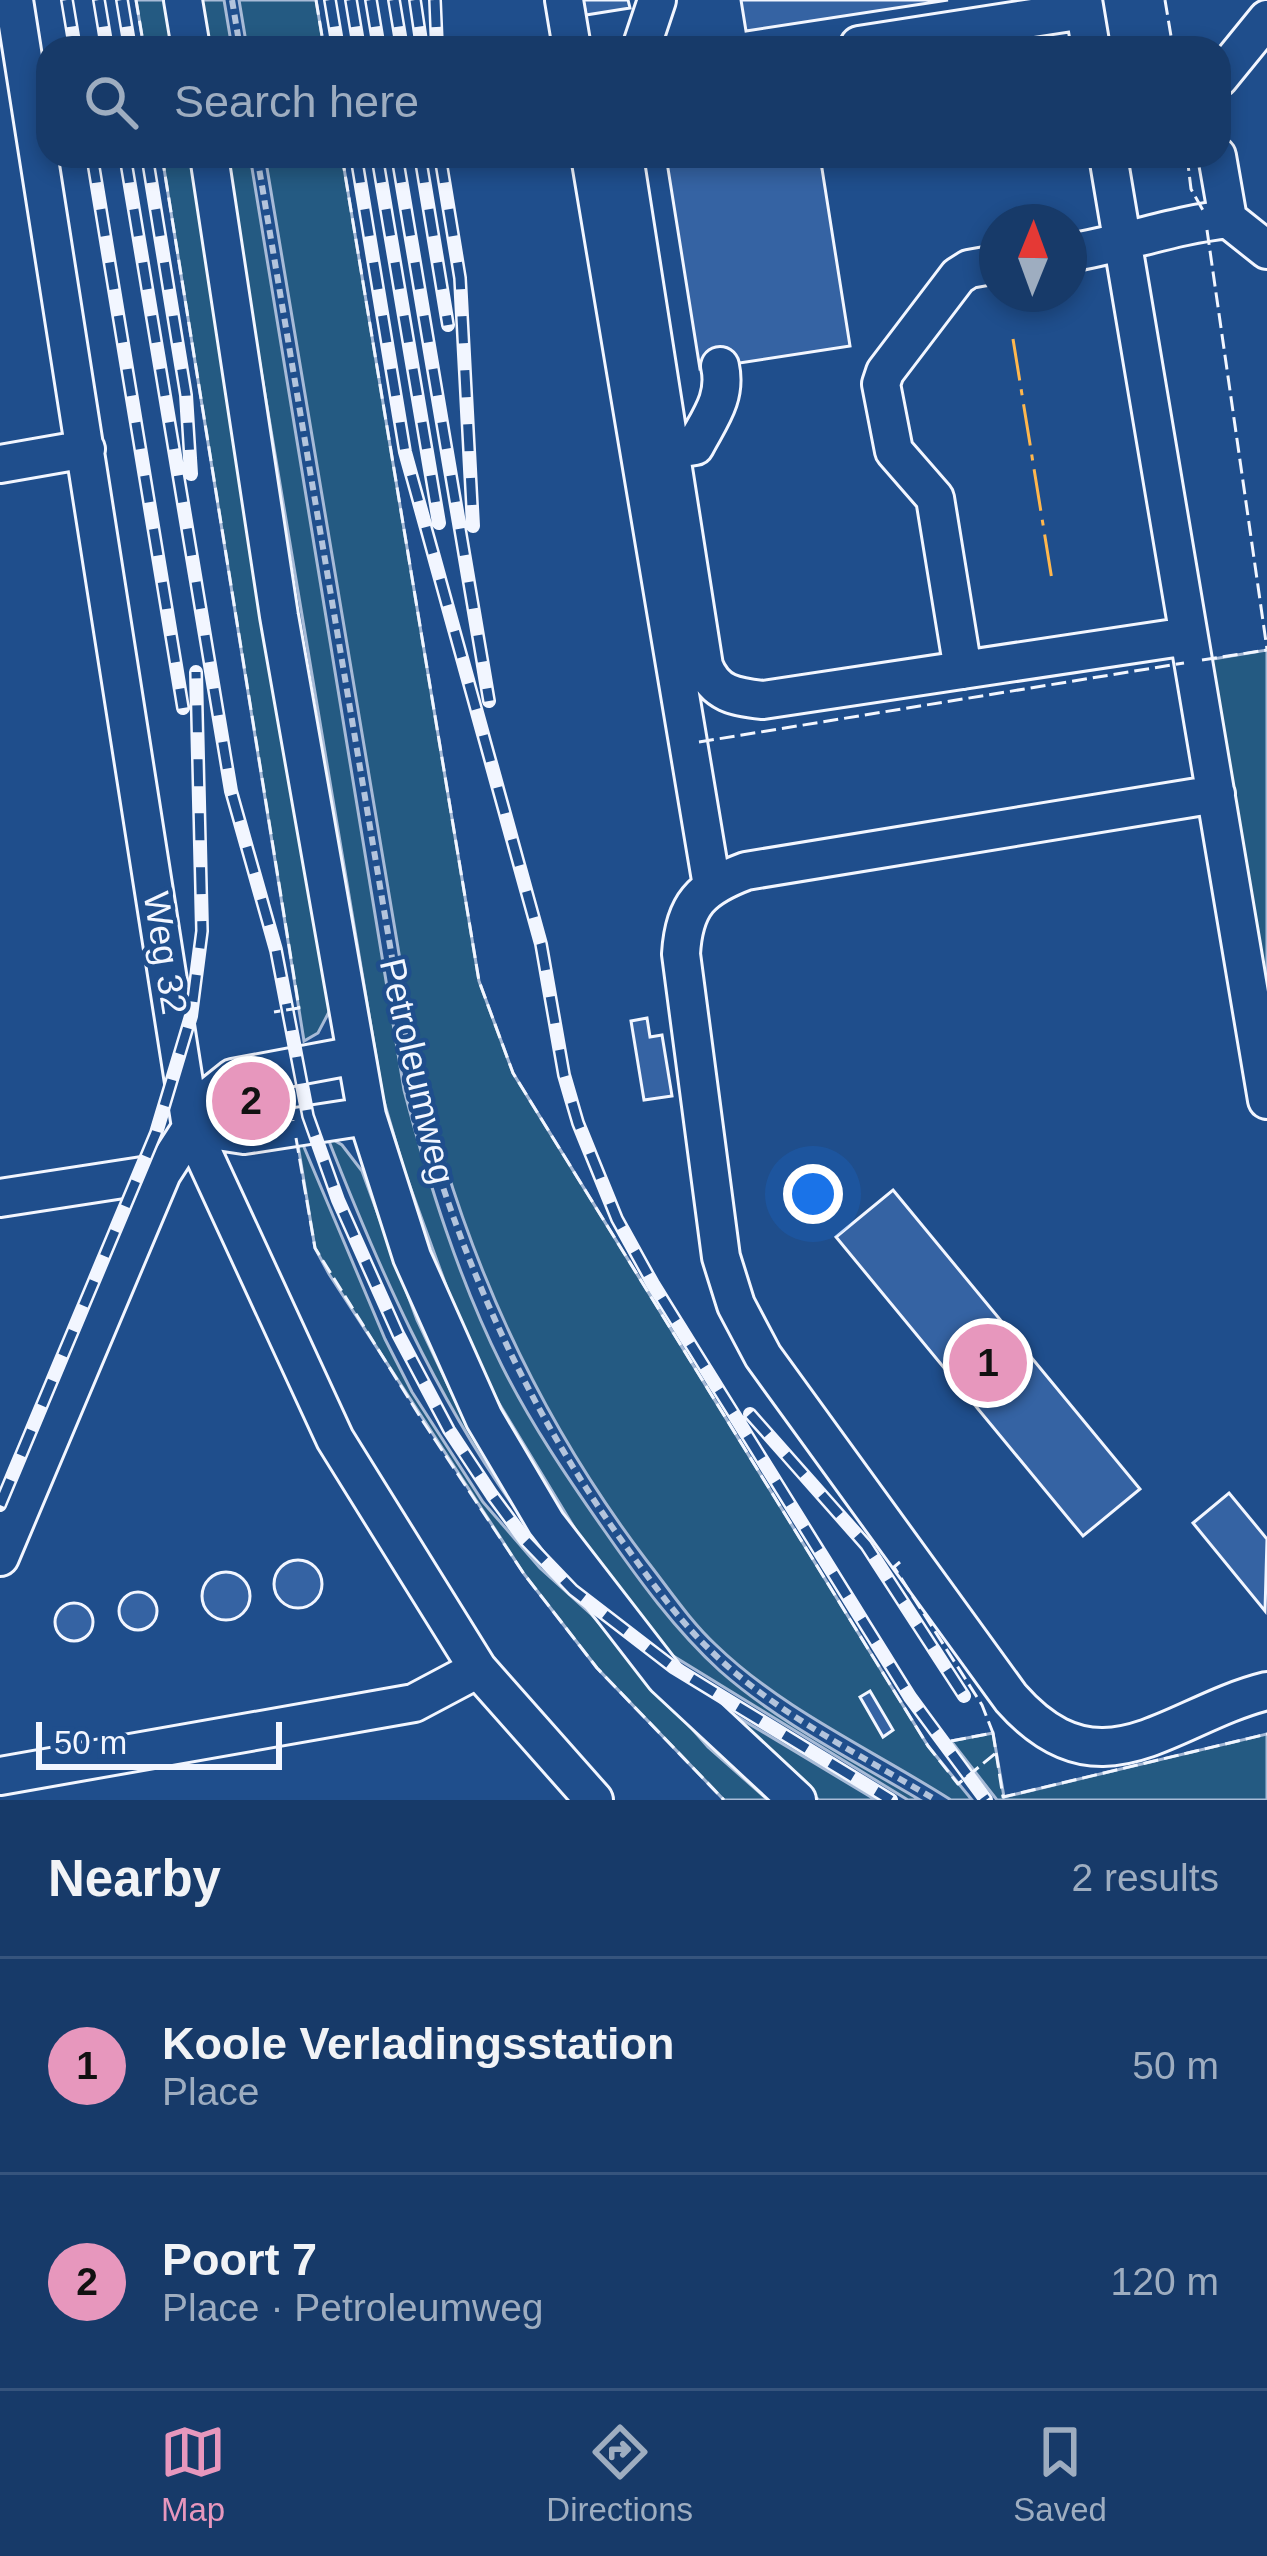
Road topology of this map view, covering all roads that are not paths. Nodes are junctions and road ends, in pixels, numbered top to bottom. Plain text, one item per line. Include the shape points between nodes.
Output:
1 (14, 0) edge
2 (183, 0) edge
3 (564, 0) edge
4 (1084, 5) edge
5 (1267, 19) edge
6 (189, 36) edge
7 (570, 36) edge
8 (910, 36) edge
9 (1089, 36) edge
10 (1231, 63) edge
11 (12, 81) edge
12 (211, 168) edge
13 (592, 168) edge
14 (626, 168) edge
15 (1110, 168) edge
16 (1219, 168) edge
17 (1228, 219) junction
18 (1123, 244) junction
19 (1087, 250) edge
20 (1267, 250) edge
21 (979, 267) edge
22 (720, 366) dead end
23 (86, 449) junction
24 (670, 450) junction
25 (0, 464) edge
26 (1188, 636) junction
27 (963, 670) junction
28 (1216, 794) junction
29 (712, 886) junction
30 (356, 1054) junction
31 (1267, 1100) edge
32 (367, 1116) junction
33 (191, 1127) junction
34 (162, 1173) junction
35 (0, 1198) edge
36 (0, 1557) edge
37 (478, 1669) junction
38 (1267, 1691) edge
39 (0, 1776) edge
40 (594, 1800) edge
41 (796, 1800) edge

1 - 11 street, Weg 32
2 - 6 street
3 - 7 street
4 - 8 street
4 - 9 street
5 - 10 street
11 - 23 street, Weg 32
12 - 30 street, Petroleumweg
13 - 29 street
14 - 24 street
15 - 18 street
16 - 17 street
17 - 18 street via 1155,230
17 - 20 street
18 - 19 street
18 - 26 street
21 - 27 street via 958,276 881,384 894,451 935,499
22 - 24 street via 721,399 695,446
23 - 25 street
23 - 33 street, Weg 32
24 - 27 street via 704,665 722,692 763,700
26 - 27 street
26 - 28 street
28 - 29 street via 746,871
28 - 31 street
29 - 38 street via 682,925 681,954 721,1257 748,1332 1032,1722 1052,1736 1077,1746 1126,1745
30 - 32 street, Petroleumweg
30 - 33 street via 233,1078
32 - 33 street via 244,1135
32 - 41 street, Petroleumweg via 434,1312 524,1488 665,1677
33 - 34 street
33 - 37 street, Weg 32 via 335,1438
34 - 35 street
34 - 36 street
37 - 39 street via 414,1703
37 - 40 street, Weg 32

